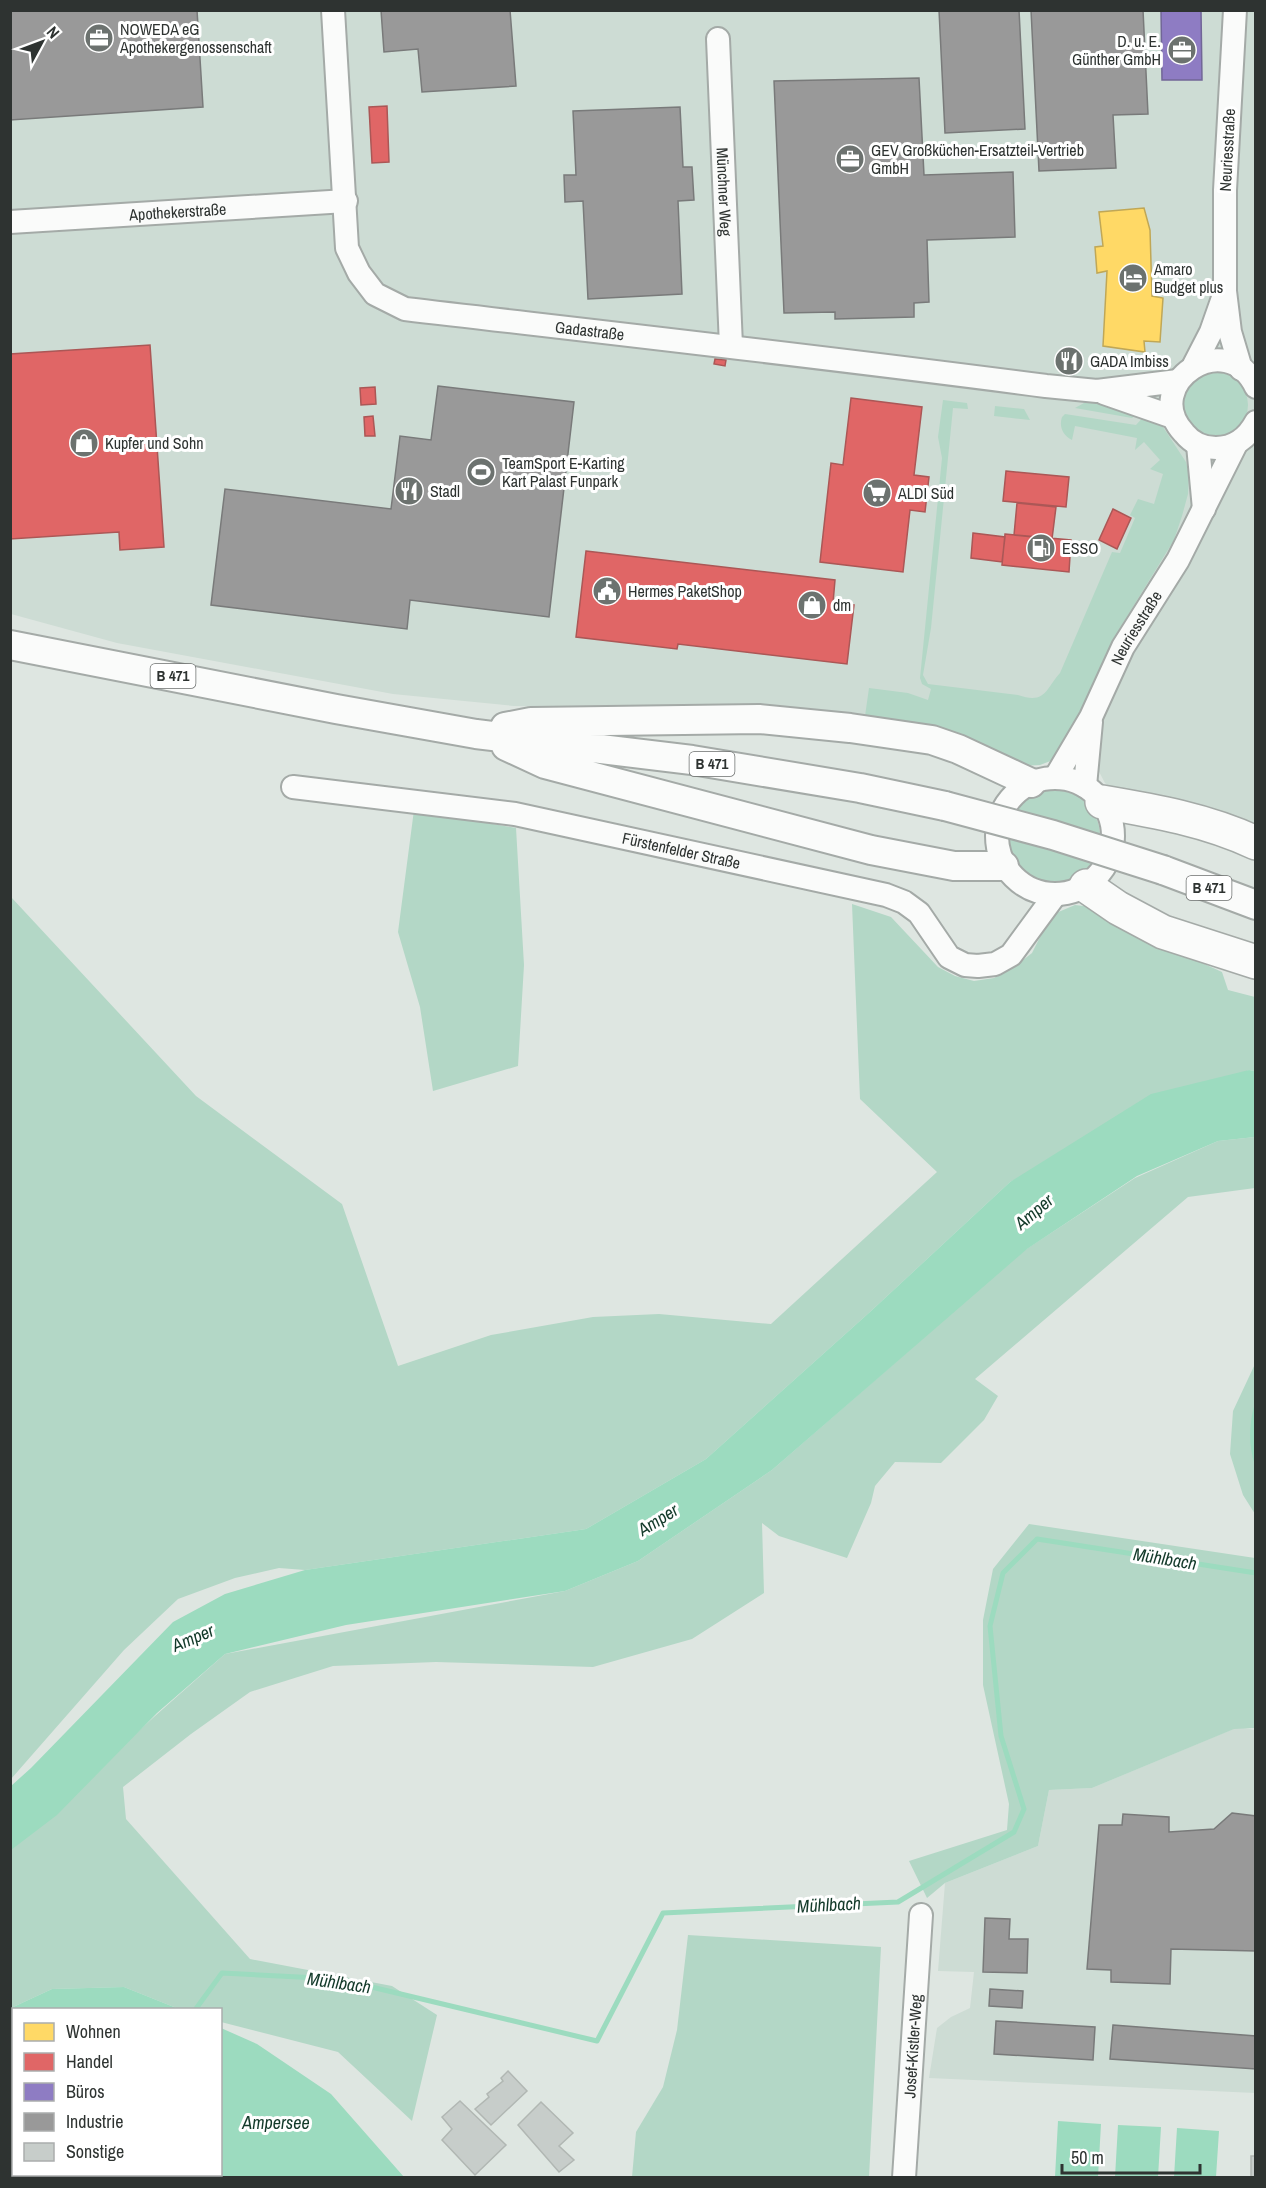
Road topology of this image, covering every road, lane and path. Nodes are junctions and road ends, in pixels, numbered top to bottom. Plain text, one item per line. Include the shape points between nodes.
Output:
1 (333, 10) edge
2 (1235, 10) edge
3 (718, 39) dead end
4 (346, 201) junction
5 (10, 222) edge
6 (1225, 291) junction
7 (731, 346) junction
8 (1186, 373) junction
9 (1251, 379) edge
10 (1097, 391) junction
11 (1173, 417) junction
12 (1250, 431) edge
13 (1198, 445) junction
14 (1204, 509) junction
15 (10, 645) edge
16 (1091, 717) junction
17 (477, 734) junction
18 (1043, 780) junction
19 (293, 787) dead end
20 (1094, 794) junction
21 (1256, 843) edge
22 (1004, 866) junction
23 (1086, 886) junction
24 (1029, 889) junction
25 (1055, 895) junction
26 (1256, 905) edge
27 (1028, 933) junction
28 (1256, 962) edge
29 (921, 1915) dead end
30 (904, 2178) edge

1 - 4 street, Gadastraße
2 - 6 street, Neuriesstraße via 1224,190
3 - 7 street, Münchner Weg
4 - 5 street, Apothekerstraße
4 - 7 street, Gadastraße via 347,248 359,273 375,294 405,309
6 - 8 street, Neuriesstraße via 1211,332
6 - 9 street, Neuriesstraße via 1230,332
7 - 10 street, Gadastraße
8 - 9 street, Gadastraße via 1206,361 1218,360 1230,363
8 - 10 street, Gadastraße
8 - 11 street, Neuriesstraße via 1171,402
10 - 11 street, Gadastraße
11 - 13 street
12 - 13 street via 1216,448
12 - 14 street, Neuriesstraße
13 - 14 street
14 - 16 street, Neuriesstraße via 1178,560 1123,647
15 - 17 main road, B 471
16 - 18 street, Neuriesstraße
16 - 20 street, Neuriesstraße
17 - 18 main road via 531,722 759,719 932,740
17 - 22 main road via 545,764 871,850 954,866
17 - 26 main road, B 471, bridge via 692,760 945,806 1163,870
18 - 20 street via 1071,780
18 - 22 street via 1014,794 1003,809 997,828 997,848
19 - 27 street, Fürstenfelder Straße via 515,814 886,896 919,913 949,957 965,965 995,964 1011,955
20 - 21 highway via 1173,814
20 - 23 street via 1111,819 1113,838 1110,857
22 - 24 street
23 - 25 street
23 - 28 highway via 1156,930
24 - 25 street
24 - 27 street
25 - 27 street, Fürstenfelder Straße
29 - 30 street, Josef-Kistler-Weg

